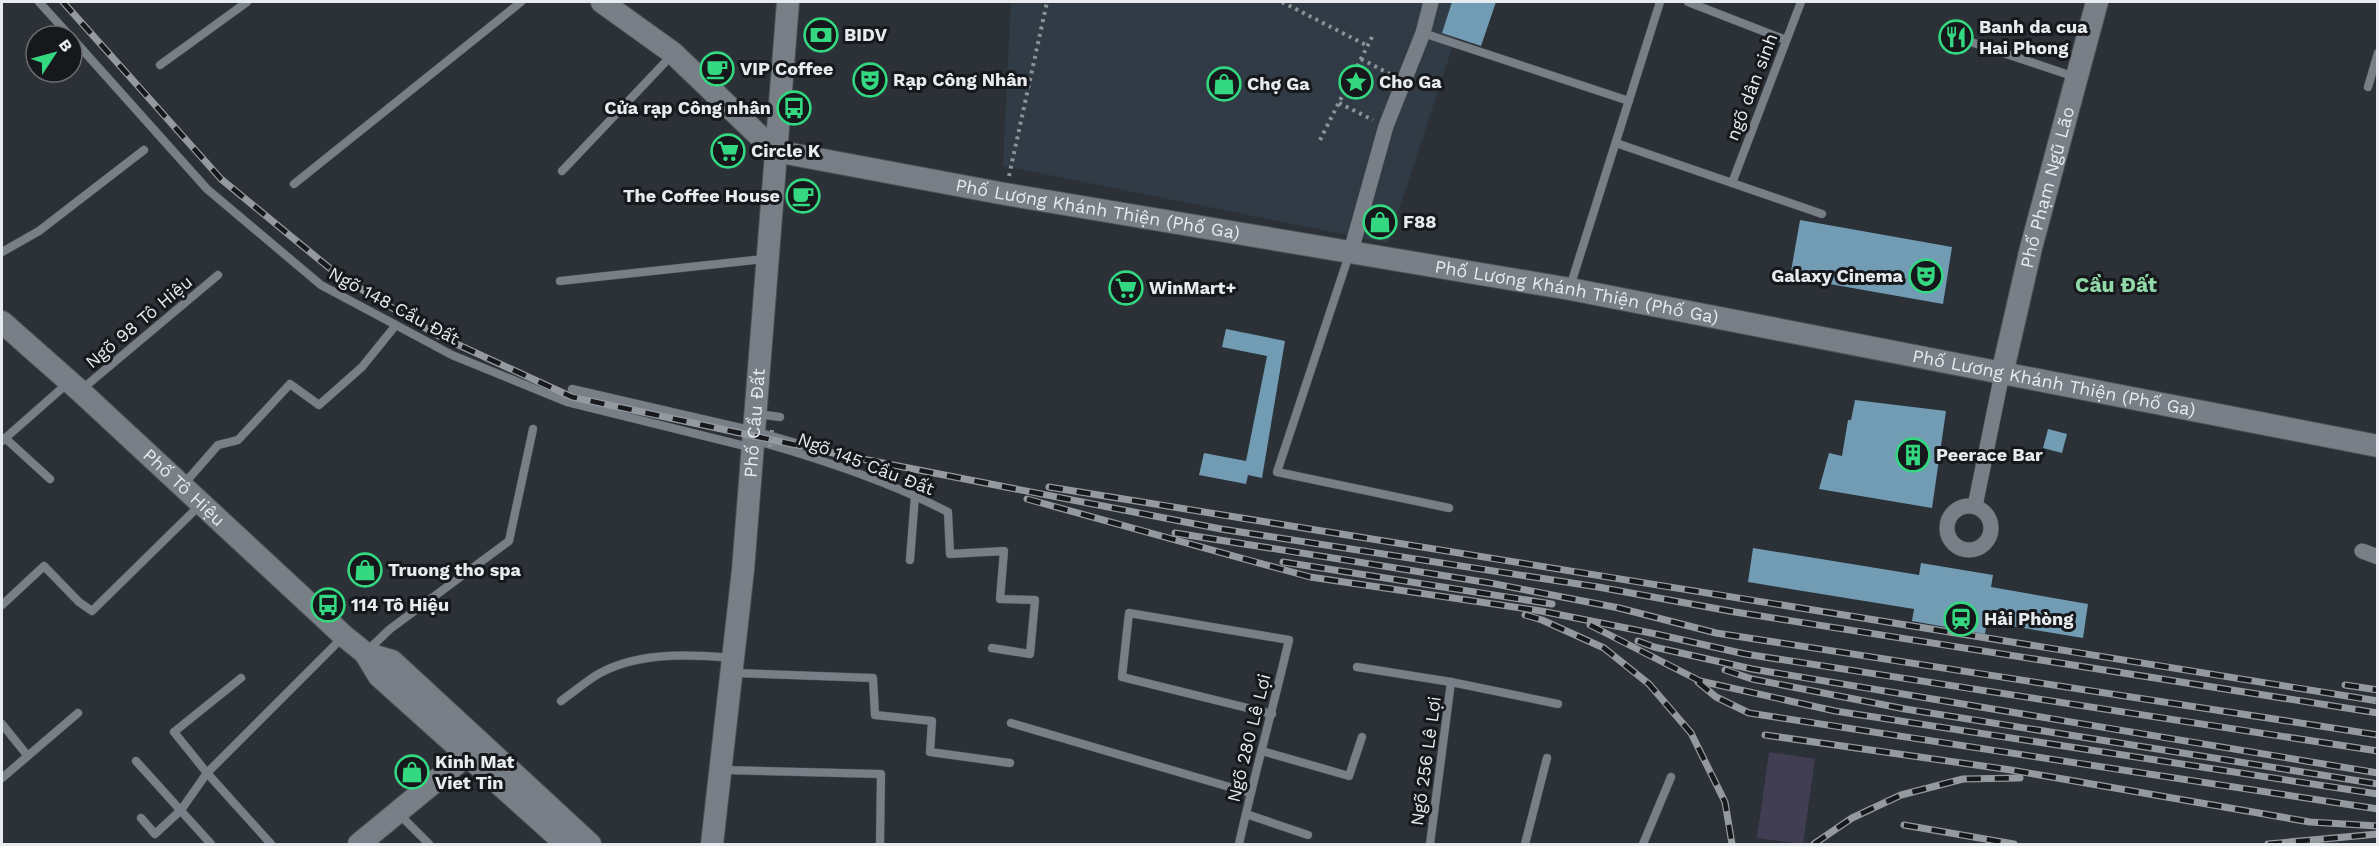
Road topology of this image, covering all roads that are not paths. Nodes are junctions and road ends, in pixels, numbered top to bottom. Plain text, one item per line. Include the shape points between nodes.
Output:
1 (39, 2) edge
2 (247, 2) edge
3 (520, 2) edge
4 (602, 2) edge
5 (788, 2) edge
6 (1431, 2) edge
7 (1660, 2) edge
8 (1688, 2) edge
9 (1801, 2) edge
10 (2097, 2) edge
11 (59, 24) edge
12 (1423, 33) junction
13 (1956, 38) dead end
14 (1786, 40) junction
15 (84, 52) edge
16 (673, 53) junction
17 (2378, 53) edge
18 (160, 64) dead end
19 (2077, 78) junction
20 (2368, 87) dead end
21 (1629, 102) junction
22 (1616, 143) junction
23 (144, 150) dead end
24 (775, 151) junction
25 (562, 171) dead end
26 (1732, 183) junction
27 (294, 184) dead end
28 (1822, 214) dead end
29 (1351, 251) junction
30 (2, 252) edge
31 (768, 258) junction
32 (218, 275) dead end
33 (560, 281) dead end
34 (1570, 289) junction
35 (3, 325) edge
36 (396, 325) junction
37 (2002, 374) junction
38 (75, 386) junction
39 (572, 389) dead end
40 (780, 417) dead end
41 (533, 429) dead end
42 (761, 434) junction
43 (3, 439) edge
44 (796, 443) dead end
45 (2378, 446) edge
46 (50, 479) dead end
47 (182, 486) junction
48 (915, 495) junction
49 (202, 504) junction
50 (1975, 506) dead end
51 (1449, 508) dead end
52 (2362, 551) dead end
53 (2378, 557) edge
54 (910, 560) dead end
55 (2, 604) edge
56 (344, 636) junction
57 (992, 648) dead end
58 (365, 653) junction
59 (733, 666) junction
60 (1358, 667) dead end
61 (241, 678) dead end
62 (1451, 682) junction
63 (561, 701) dead end
64 (1558, 704) dead end
65 (78, 713) dead end
66 (1272, 714) junction
67 (1011, 723) dead end
68 (2, 724) edge
69 (1362, 737) dead end
70 (473, 749) junction
71 (1262, 751) junction
72 (27, 755) junction
73 (1547, 758) dead end
74 (136, 761) dead end
75 (1010, 763) dead end
76 (722, 770) junction
77 (207, 773) junction
78 (1671, 777) dead end
79 (2, 778) edge
80 (1250, 793) junction
81 (181, 810) junction
82 (397, 812) junction
83 (1246, 814) junction
84 (141, 818) dead end
85 (1308, 835) dead end
86 (211, 844) edge
87 (271, 844) edge
88 (359, 844) edge
89 (429, 844) edge
90 (566, 844) edge
91 (590, 844) edge
92 (712, 844) edge
93 (880, 844) edge
94 (1239, 844) edge
95 (1430, 844) edge
96 (1525, 844) edge
97 (1643, 844) edge

1 - 11 lane, Ngõ 148 Cầu Đất
2 - 18 lane
3 - 27 lane
4 - 16 main road
5 - 24 main road, Phố Cầu Đất
6 - 12 street
7 - 21 lane
8 - 14 lane
9 - 14 lane, ngõ dân sinh
10 - 19 main road, Phố Phạm Ngũ Lão
12 - 21 lane
12 - 29 street via 1386,126
13 - 19 lane
14 - 26 lane, ngõ dân sinh
15 - 36 lane, Ngõ 148 Cầu Đất via 207,189 321,285
16 - 24 main road
16 - 25 lane
17 - 20 lane
19 - 37 main road, Phố Phạm Ngũ Lão
21 - 22 lane
22 - 26 lane
22 - 34 lane
23 - 30 lane via 39,231
24 - 29 main road, Phố Lương Khánh Thiện (Phố Ga) via 1005,194
24 - 31 main road, Phố Cầu Đất
26 - 28 lane
29 - 34 main road, Phố Lương Khánh Thiện (Phố Ga)
29 - 51 lane via 1277,472
31 - 33 lane
31 - 42 main road, Phố Cầu Đất
32 - 38 lane, Ngõ 98 Tô Hiệu
34 - 37 main road, Phố Lương Khánh Thiện (Phố Ga)
35 - 38 main road, Phố Tô Hiệu
36 - 42 lane, Ngõ 148 Cầu Đất via 452,355 567,402
36 - 47 lane via 362,368 319,405 290,384 238,440 218,445
37 - 45 main road, Phố Lương Khánh Thiện (Phố Ga)
37 - 50 street
38 - 43 lane, Ngõ 98 Tô Hiệu
38 - 47 main road, Phố Tô Hiệu
39 - 42 lane
40 - 42 lane
41 - 58 lane via 509,541 398,623
42 - 44 lane
42 - 48 lane, Ngõ 145 Cầu Đất via 764,443
42 - 59 main road, Phố Cầu Đất
43 - 46 lane
47 - 49 main road, Phố Tô Hiệu
48 - 54 lane
48 - 57 lane, Ngõ 145 Cầu Đất via 948,512 950,554 1004,551 1000,599 1035,600 1030,654
49 - 55 lane via 92,611 44,566
49 - 56 main road, Phố Tô Hiệu
52 - 53 street
56 - 58 main road, Phố Tô Hiệu
56 - 77 lane
58 - 70 main road, Phố Tô Hiệu via 379,676
59 - 63 lane via 697,655 644,657 597,675
59 - 75 lane via 873,678 874,715 932,721 930,752
59 - 76 main road, Phố Cầu Đất
60 - 62 lane
61 - 77 lane via 174,732
62 - 64 lane
62 - 95 lane, Ngõ 256 Lê Lợi
65 - 72 lane
66 - 66 lane, Ngõ 280 Lê Lợi via 1289,640 1129,613 1122,677
66 - 71 lane, Ngõ 280 Lê Lợi
67 - 80 lane
68 - 72 lane
69 - 71 lane via 1349,777
70 - 82 main road
70 - 90 main road, Phố Tô Hiệu
70 - 91 main road, Phố Tô Hiệu
71 - 80 lane, Ngõ 280 Lê Lợi
72 - 79 lane
73 - 96 lane
74 - 81 lane
76 - 92 main road, Phố Cầu Đất
76 - 93 lane via 881,774
77 - 81 lane
77 - 87 lane
78 - 97 lane
80 - 83 lane, Ngõ 280 Lê Lợi
81 - 84 lane via 155,834
81 - 86 lane
82 - 88 main road
82 - 89 lane
83 - 85 lane
83 - 94 lane, Ngõ 280 Lê Lợi

